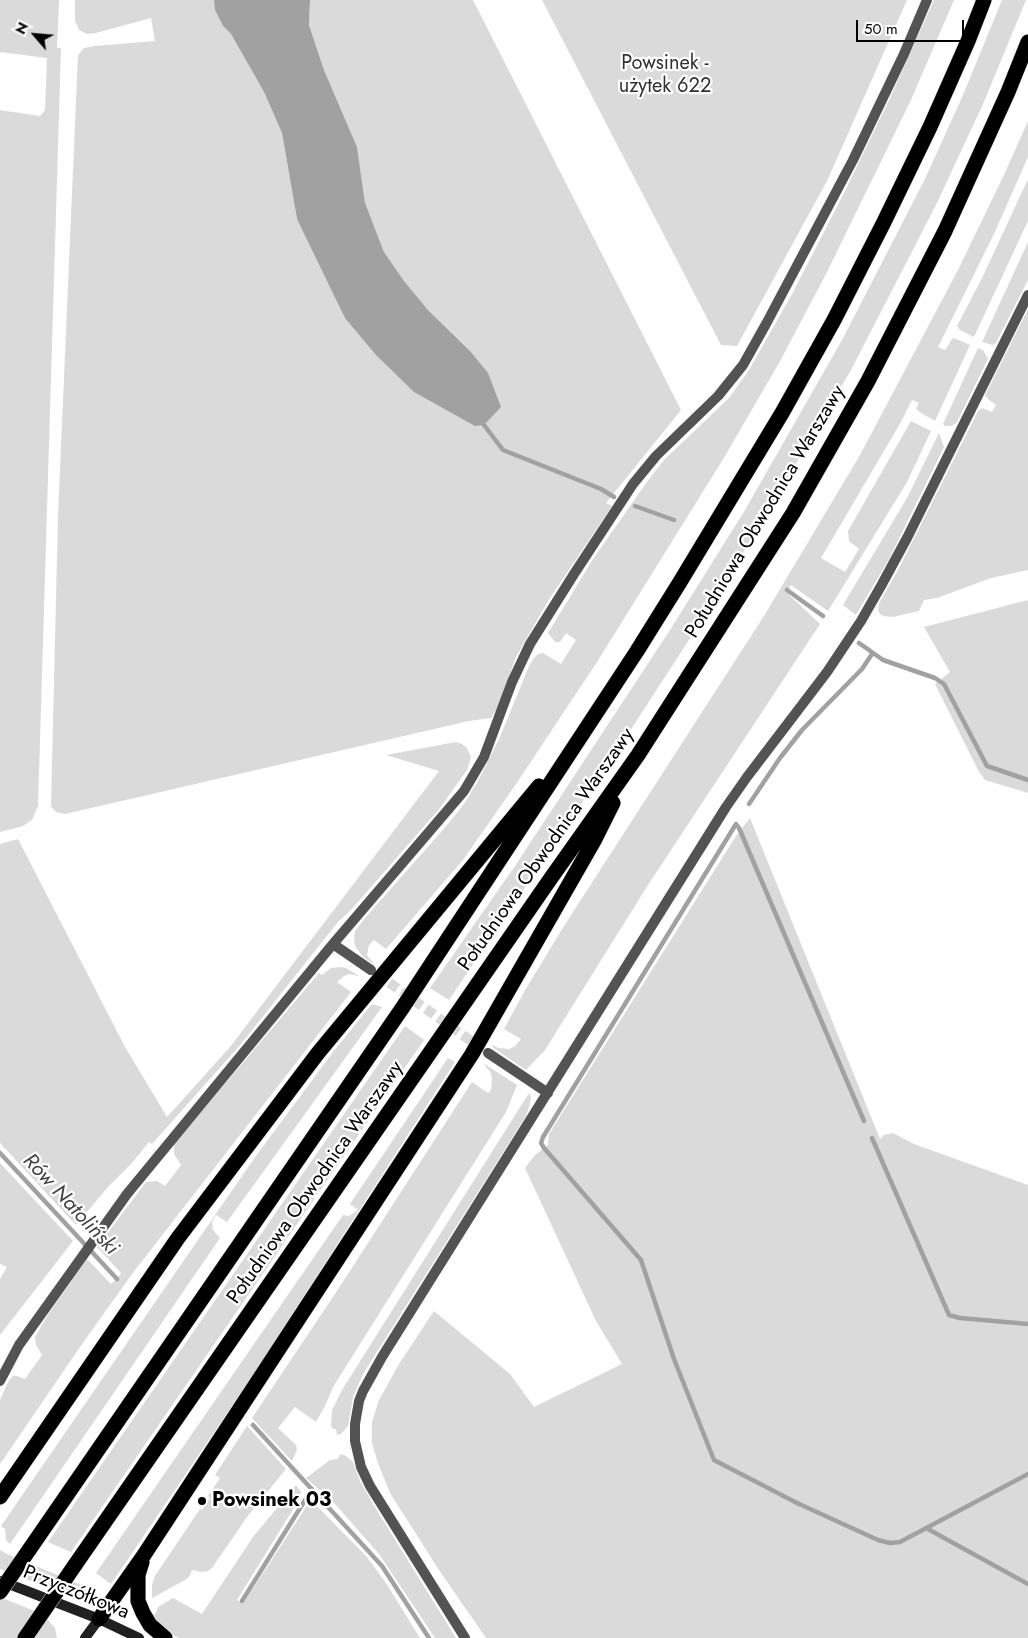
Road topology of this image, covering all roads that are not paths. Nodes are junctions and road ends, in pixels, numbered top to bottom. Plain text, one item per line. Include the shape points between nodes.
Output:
1 (926, 0) edge
2 (984, 0) edge
3 (1028, 42) edge
4 (1028, 295) edge
5 (580, 737) junction
6 (638, 755) junction
7 (333, 944) junction
8 (371, 970) tunnel mouth
9 (488, 1053) tunnel mouth
10 (548, 1093) junction
11 (0, 1381) edge
12 (0, 1497) edge
13 (144, 1556) junction
14 (0, 1580) edge
15 (0, 1592) edge
16 (99, 1619) junction
17 (25, 1638) edge
18 (85, 1638) edge
19 (139, 1638) edge
20 (165, 1638) edge
21 (465, 1638) edge

1 - 7 street via 853,160 743,365 718,396 656,456 633,484 530,644 484,758 464,791
2 - 5 highway, Południowa Obwodnica Warszawy via 930,128 834,320 734,494
3 - 6 highway, Południowa Obwodnica Warszawy via 945,231 868,381 793,513
4 - 10 street via 907,538 869,607 827,672 726,807
5 - 12 highway via 318,1054 178,1238
5 - 15 highway, Południowa Obwodnica Warszawy, bridge via 403,1007
6 - 13 highway via 595,839 472,1054
6 - 17 highway, Południowa Obwodnica Warszawy, bridge
7 - 8 street
7 - 11 street via 127,1194 19,1345
9 - 10 street
10 - 21 street via 368,1380 357,1412 355,1441 361,1467 370,1486
13 - 16 highway
13 - 20 highway via 138,1575 138,1601 150,1624
14 - 16 main road, Przyczółkowa
16 - 18 main road
16 - 19 main road, Przyczółkowa

